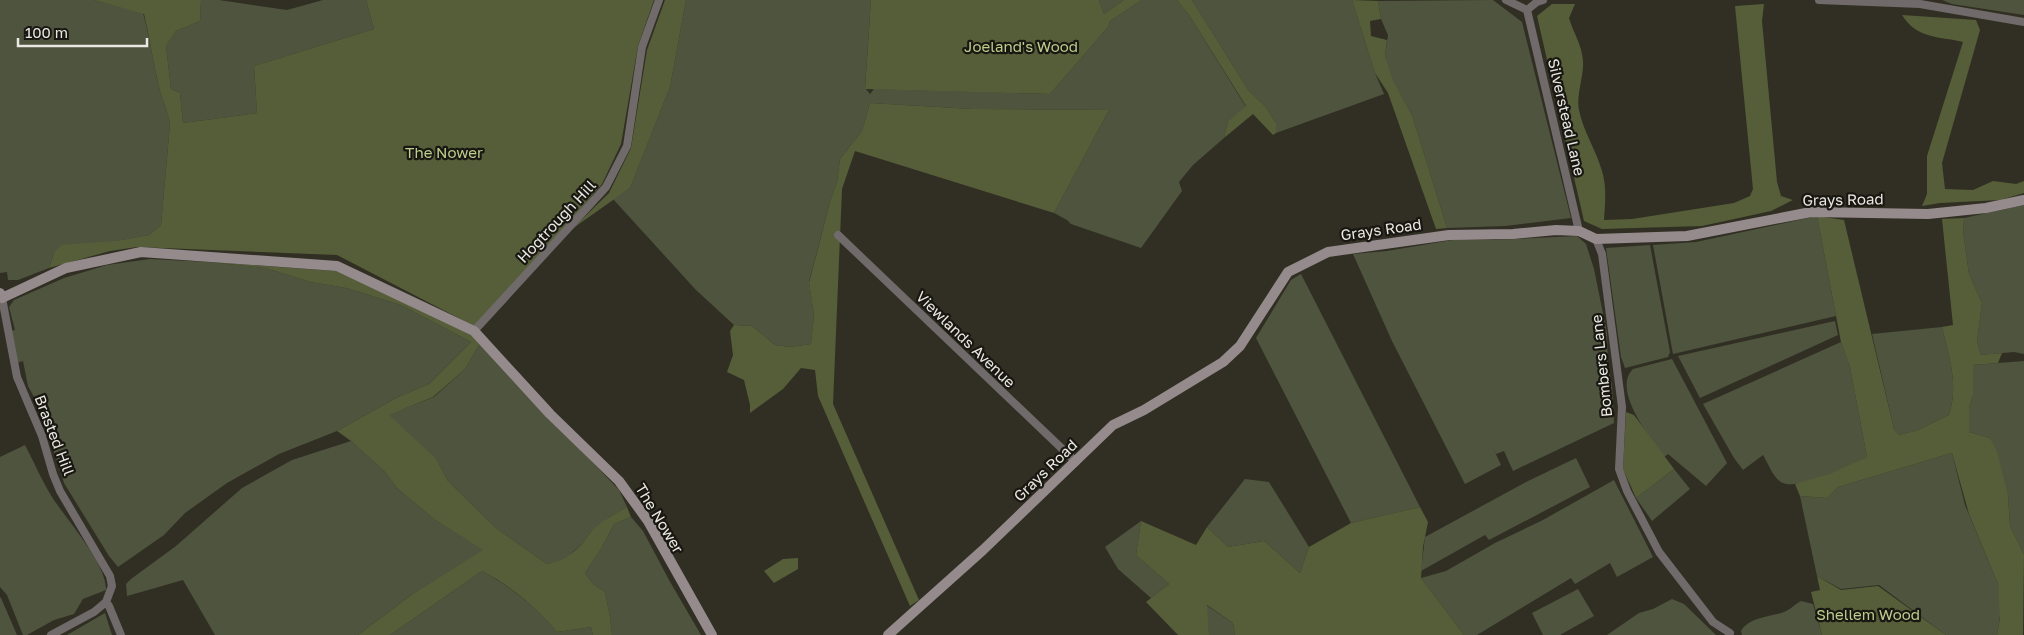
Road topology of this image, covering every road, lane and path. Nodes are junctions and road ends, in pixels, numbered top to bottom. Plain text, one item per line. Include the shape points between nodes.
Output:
1 (659, 0) edge
2 (1506, 0) edge
3 (1543, 0) edge
4 (1819, 0) edge
5 (1527, 10) junction
6 (2024, 22) edge
7 (2024, 200) edge
8 (1579, 231) junction
9 (838, 235) dead end
10 (1596, 239) junction
11 (1, 296) edge
12 (474, 331) junction
13 (1076, 462) junction
14 (106, 602) junction
15 (1730, 633) dead end
16 (52, 635) edge
17 (121, 635) edge
18 (712, 635) edge
19 (888, 635) edge

1 - 12 street, Hogtrough Hill via 642,47 627,146 606,187
2 - 5 street
3 - 5 street
4 - 6 street via 1920,4
5 - 8 street, Silverstead Lane
7 - 10 street, Grays Road via 1928,214 1811,212 1687,236
8 - 10 street, Grays Road
8 - 13 street, Grays Road via 1449,235 1328,252 1288,272 1240,346 1223,362 1113,425
9 - 13 street, Viewlands Avenue
10 - 15 street, Bombers Lane via 1602,254 1622,407 1618,469 1659,552 1713,622
11 - 12 street, The Nower via 66,268 141,252 337,266
11 - 14 street, Brasted Hill via 17,377 42,436 60,491 110,576 112,586
12 - 18 street, The Nower via 550,414 619,481 648,521
13 - 19 street, Grays Road
14 - 16 street
14 - 17 street

